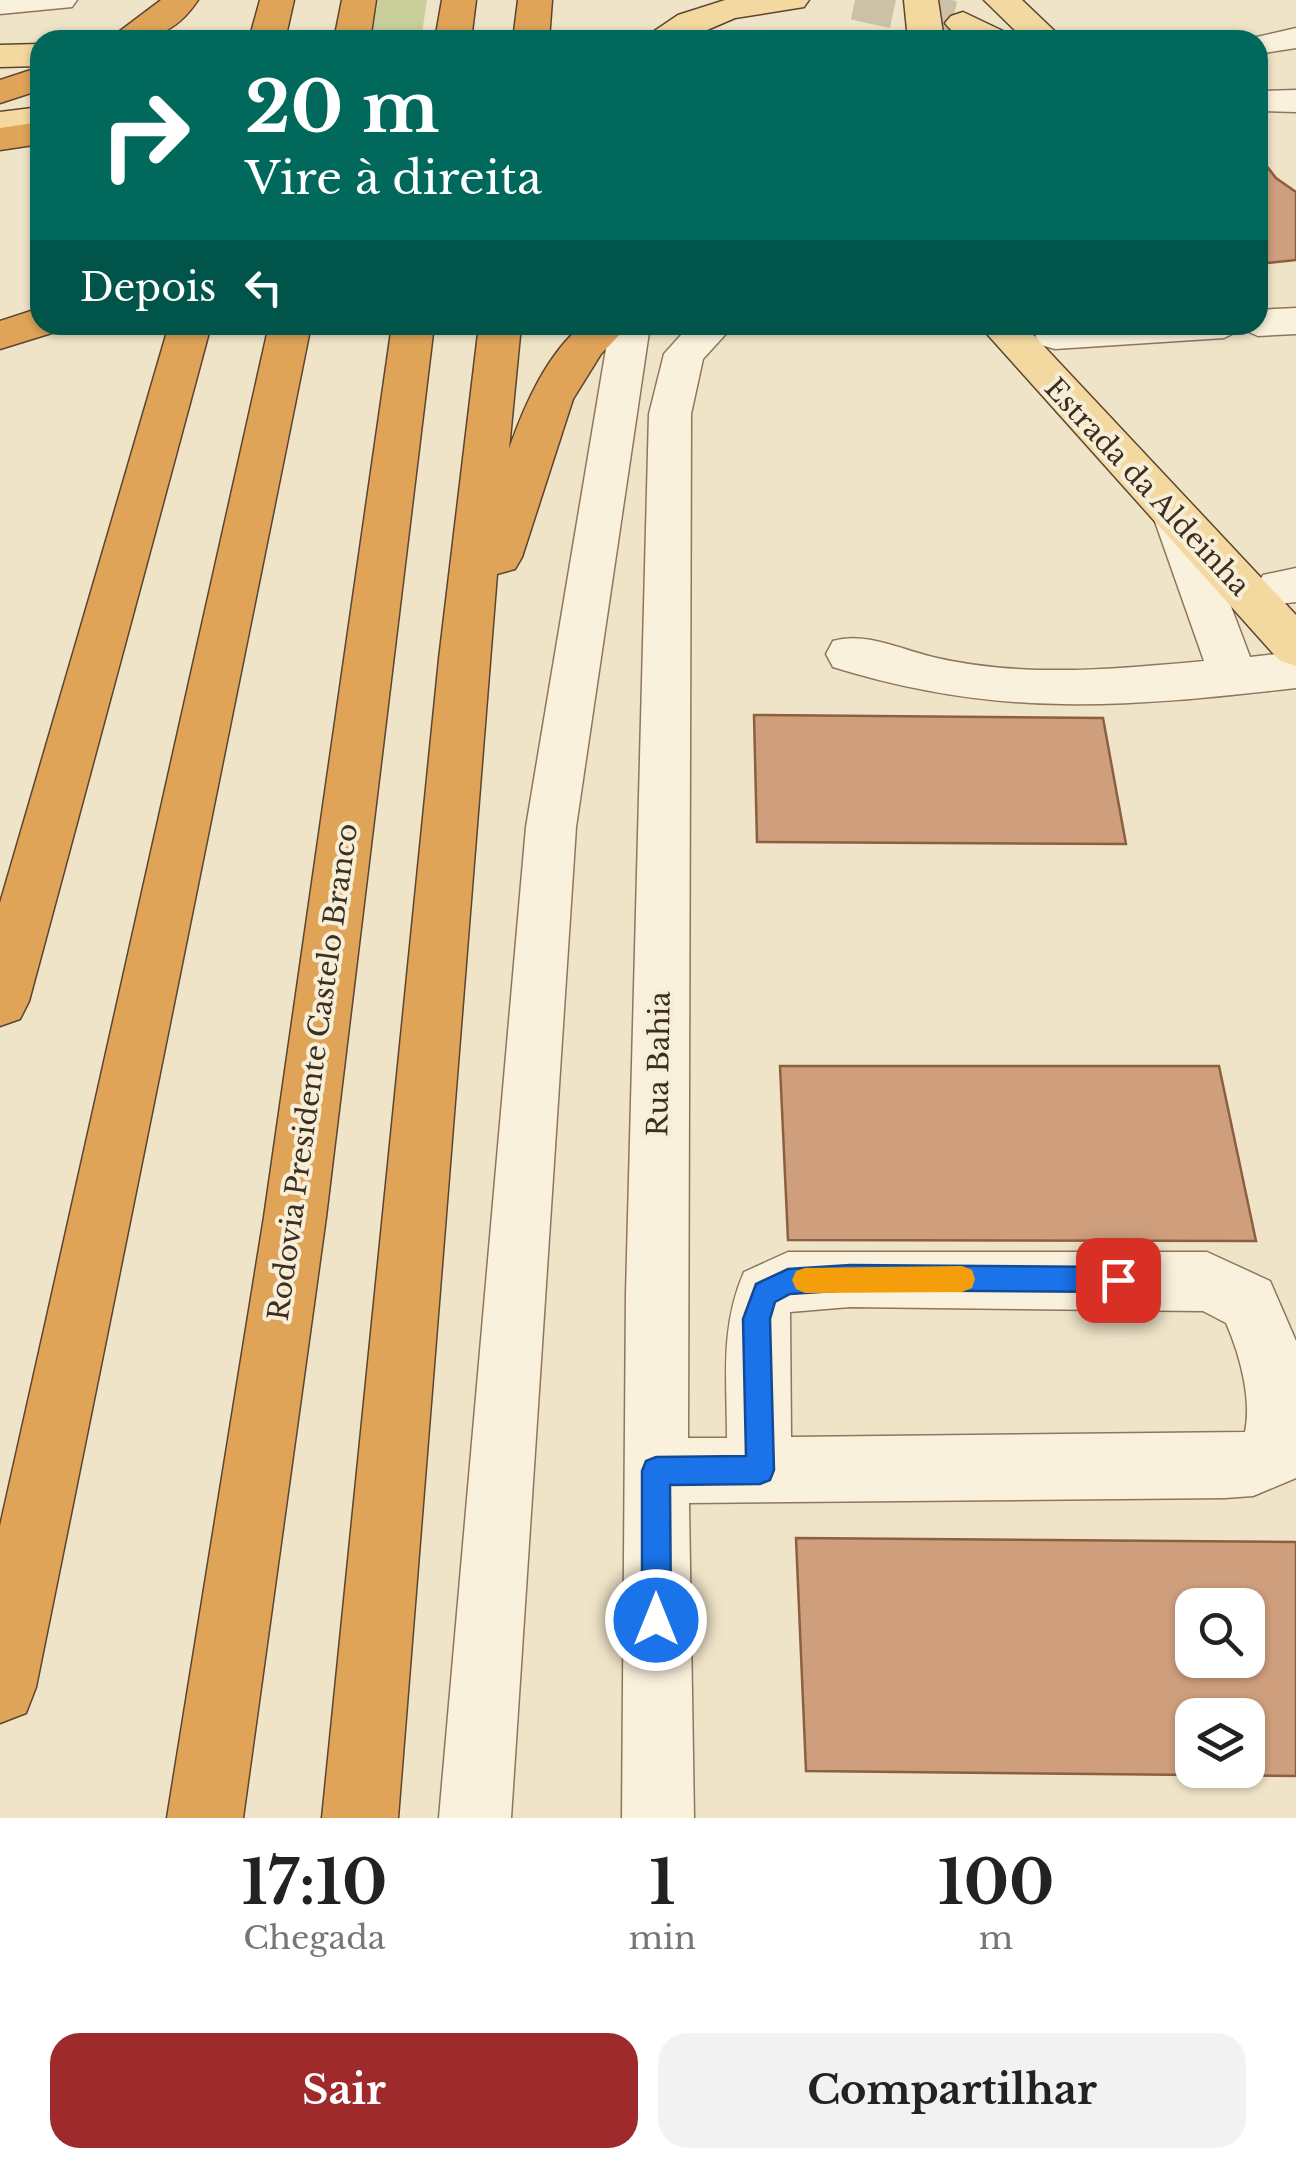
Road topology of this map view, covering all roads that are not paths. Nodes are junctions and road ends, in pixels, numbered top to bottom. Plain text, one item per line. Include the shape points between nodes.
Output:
1 (60, 0) edge
2 (181, 0) edge
3 (359, 0) edge
4 (459, 0) edge
5 (536, 0) edge
6 (792, 0) edge
7 (921, 0) edge
8 (1001, 0) tunnel mouth
9 (0, 4) edge
10 (144, 30) edge
11 (354, 30) edge
12 (454, 30) edge
13 (532, 30) edge
14 (677, 30) edge
15 (926, 30) edge
16 (1035, 30) edge
17 (1296, 38) edge
18 (1268, 42) edge
19 (0, 56) edge
20 (30, 56) edge
21 (30, 82) edge
22 (0, 92) edge
23 (1296, 101) edge
24 (1268, 102) edge
25 (30, 119) edge
26 (0, 123) edge
27 (30, 134) edge
28 (0, 139) edge
29 (1296, 321) edge
30 (1268, 322) edge
31 (30, 325) edge
32 (0, 334) edge
33 (187, 335) edge
34 (288, 335) edge
35 (412, 335) edge
36 (499, 335) edge
37 (598, 335) edge
38 (628, 335) edge
39 (704, 335) edge
40 (1009, 335) edge
41 (1054, 335) edge
42 (1175, 516) junction
43 (1290, 592) edge
44 (1296, 647) edge
45 (850, 654) dead end
46 (464, 659) junction
47 (1296, 670) edge
48 (1234, 676) junction
49 (0, 1001) edge
50 (760, 1470) junction
51 (656, 1471) junction
52 (0, 1687) edge
53 (205, 1818) edge
54 (360, 1818) edge
55 (475, 1818) edge
56 (658, 1818) edge

1 - 9 street
2 - 10 highway
3 - 11 highway
4 - 12 highway
5 - 13 highway
6 - 14 main road via 728,8
7 - 15 main road
8 - 16 main road
17 - 18 street
19 - 20 main road
21 - 22 highway
23 - 24 street
25 - 26 main road
27 - 28 highway
29 - 30 street
31 - 32 highway
33 - 49 highway
34 - 52 highway
35 - 53 highway, Rodovia Presidente Castelo Branco via 295,1218
36 - 46 highway
37 - 46 highway via 573,361 551,400
38 - 55 street via 550,827
39 - 51 street, Rua Bahia via 684,354 670,414
40 - 42 main road, Estrada da Aldeinha
41 - 43 main road, Estrada da Aldeinha
42 - 44 main road, Estrada da Aldeinha
42 - 48 street
45 - 48 street via 996,684 1119,685
46 - 54 highway
47 - 48 street
50 - 50 street via 1253,1464 1273,1456 1280,1416 1266,1343 1248,1302 1207,1282 788,1282 765,1293 757,1319
50 - 51 street
51 - 56 street, Rua Bahia

